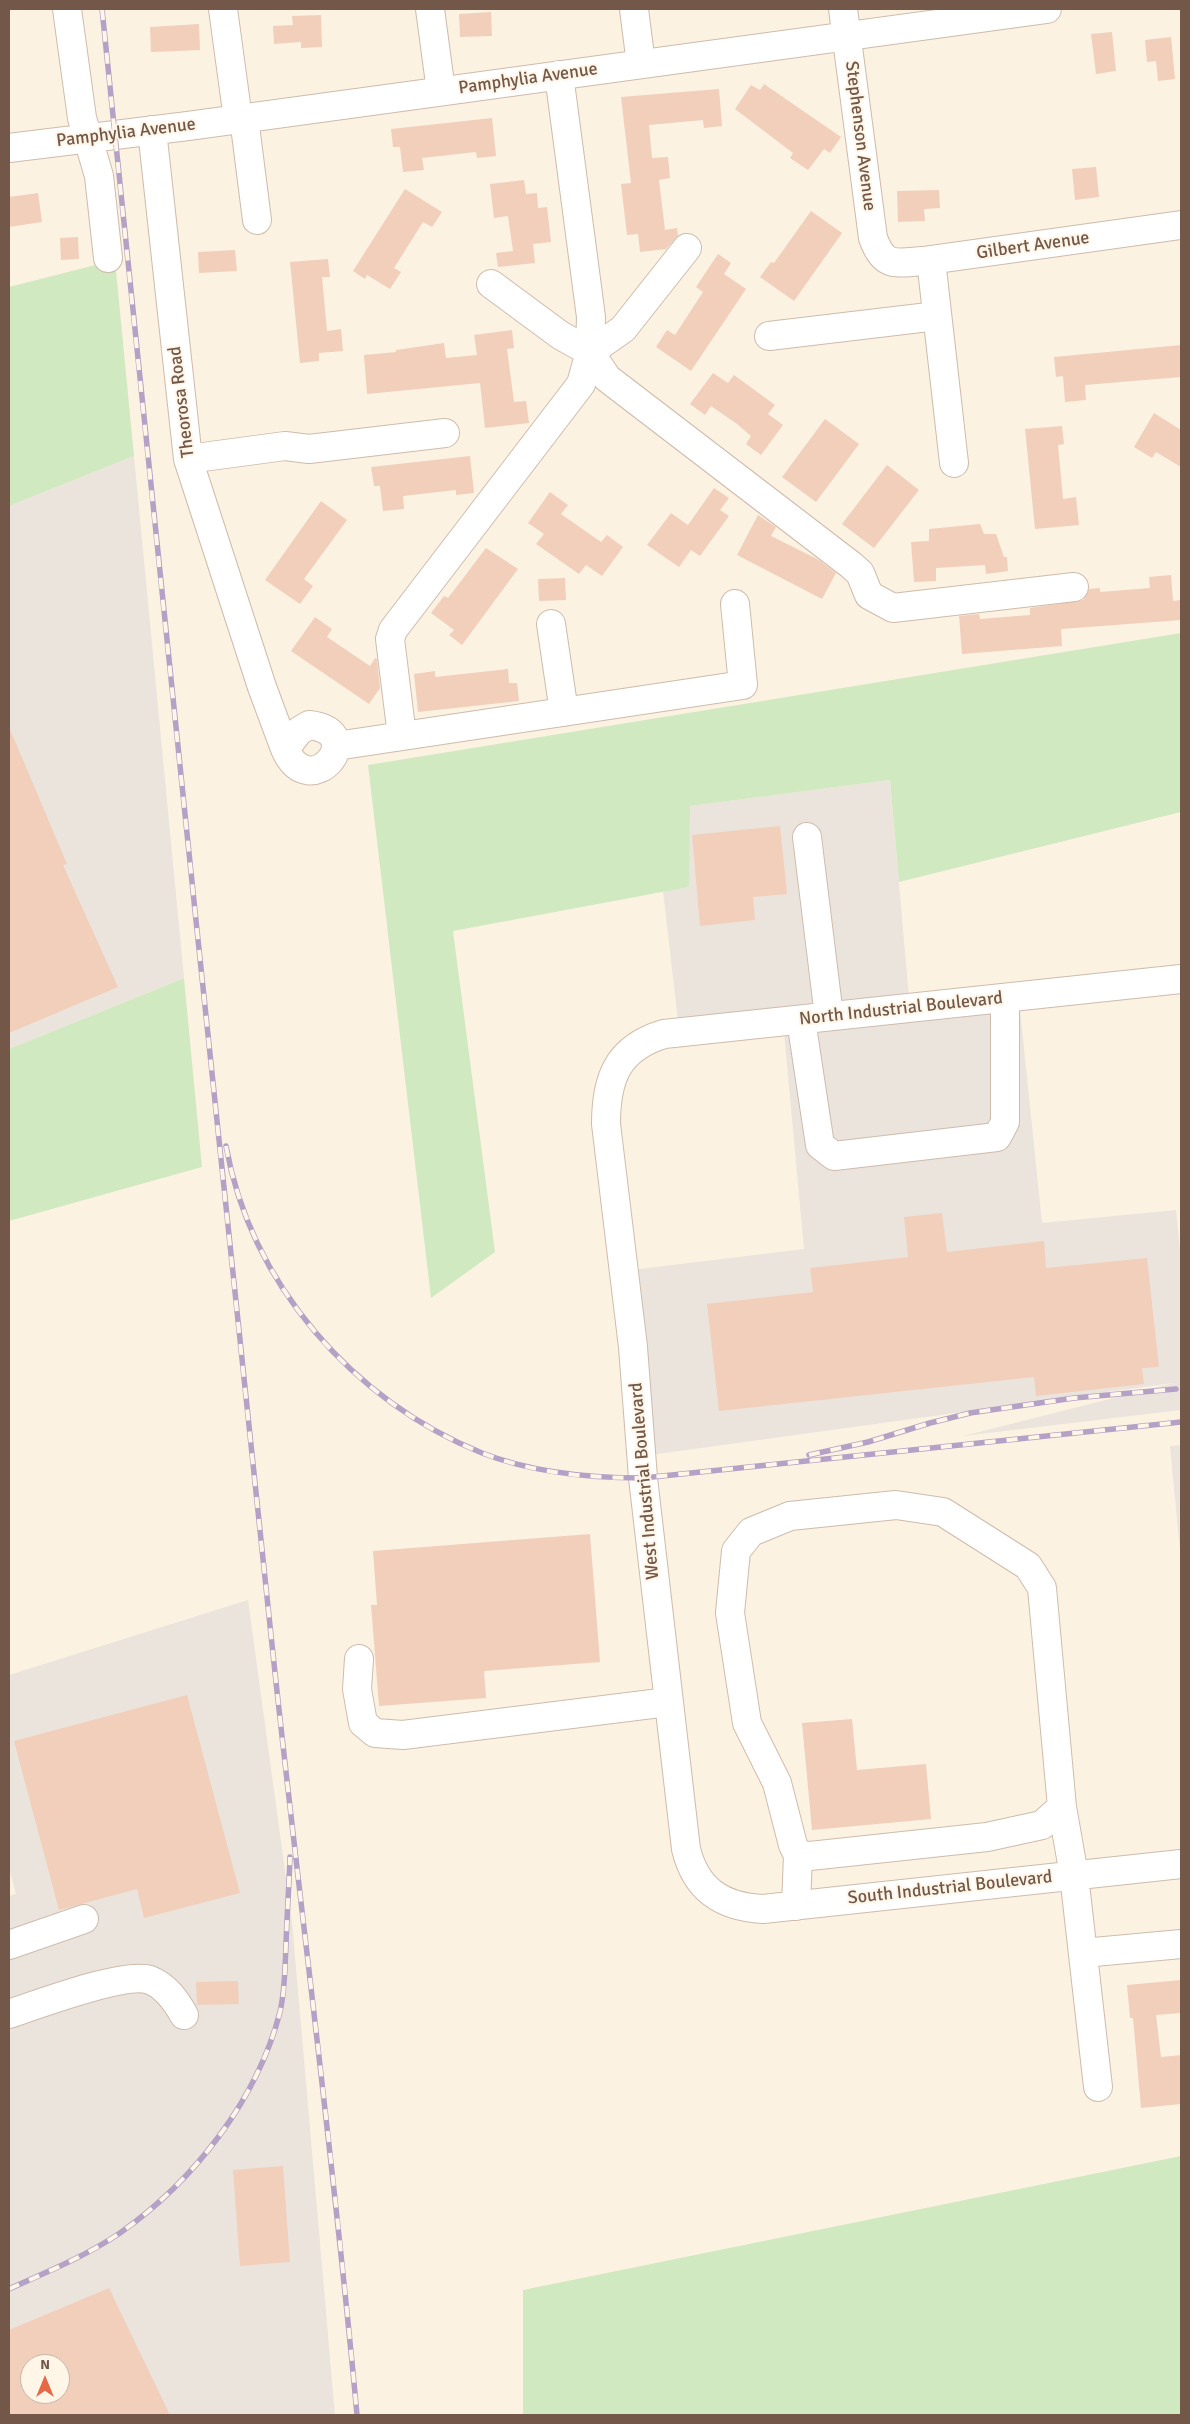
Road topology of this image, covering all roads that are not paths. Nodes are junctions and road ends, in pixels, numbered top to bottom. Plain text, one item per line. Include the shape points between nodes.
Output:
1 (67, 9) edge
2 (223, 9) edge
3 (430, 9) edge
4 (634, 9) edge
5 (843, 9) edge
6 (1046, 9) edge
7 (847, 36) junction
8 (641, 64) junction
9 (559, 75) junction
10 (441, 91) junction
11 (241, 118) junction
12 (152, 130) junction
13 (88, 138) junction
14 (9, 148) edge
15 (257, 220) dead end
16 (1181, 225) edge
17 (686, 248) dead end
18 (108, 258) dead end
19 (885, 258) joint
20 (931, 260) junction
21 (491, 284) dead end
22 (937, 316) junction
23 (769, 336) dead end
24 (590, 352) junction
25 (446, 433) dead end
26 (188, 459) junction
27 (954, 462) dead end
28 (1074, 587) dead end
29 (735, 604) dead end
30 (552, 624) dead end
31 (564, 712) junction
32 (401, 731) junction
33 (807, 837) dead end
34 (1181, 979) edge
35 (1005, 998) junction
36 (829, 1016) junction
37 (802, 1020) junction
38 (627, 1056) joint
39 (359, 1659) dead end
40 (668, 1702) junction
41 (1062, 1807) junction
42 (798, 1855) junction
43 (1181, 1864) edge
44 (1074, 1875) junction
45 (720, 1900) joint
46 (796, 1906) junction
47 (84, 1919) dead end
48 (1181, 1944) edge
49 (9, 1945) edge
50 (1083, 1954) junction
51 (9, 2014) edge
52 (184, 2015) dead end
53 (1098, 2087) dead end

1 - 13 street via 82,118
2 - 11 street
3 - 10 street
4 - 8 street
5 - 7 street, Stephenson Avenue
6 - 7 street, Pamphylia Avenue
7 - 8 street, Pamphylia Avenue
7 - 19 street, Stephenson Avenue via 873,238
8 - 9 street, Pamphylia Avenue
9 - 10 street, Pamphylia Avenue
9 - 24 street via 591,317
10 - 11 street, Pamphylia Avenue
11 - 12 street, Pamphylia Avenue
11 - 15 street
12 - 13 street, Pamphylia Avenue
12 - 26 street, Theorosa Road
13 - 14 street, Pamphylia Avenue
13 - 18 street via 100,176
16 - 20 street, Gilbert Avenue
17 - 24 street via 623,329
19 - 20 street, Gilbert Avenue via 902,262
20 - 22 street
21 - 24 street via 560,335
22 - 23 street
22 - 27 street
24 - 28 street via 607,378 852,565 860,574 869,595 893,608
24 - 32 street via 581,384 393,630 390,639
25 - 26 street via 309,449 285,446
26 - 32 street, Theorosa Road via 285,749 299,731 309,725 325,728 332,734 336,746
29 - 31 street via 743,685
30 - 31 street
31 - 32 street
33 - 36 street
34 - 35 street, North Industrial Boulevard
35 - 36 street, North Industrial Boulevard
35 - 37 street via 1005,1122 997,1137 834,1156 820,1145
36 - 37 street, North Industrial Boulevard
37 - 38 street, North Industrial Boulevard via 664,1034 636,1045
38 - 40 street, West Industrial Boulevard via 617,1067 606,1098 606,1124
39 - 40 street via 357,1688 363,1722 375,1733 413,1734
40 - 45 street, West Industrial Boulevard via 690,1868 703,1886
41 - 42 street via 1042,1825 987,1837
41 - 42 street via 1042,1588 1028,1566 943,1512 896,1505 790,1516 751,1532 736,1551 730,1613 747,1722 777,1782
41 - 44 street
42 - 46 street
43 - 44 street, South Industrial Boulevard
44 - 46 street, South Industrial Boulevard
44 - 50 street
45 - 46 street, South Industrial Boulevard via 742,1908
47 - 49 street
48 - 50 street
50 - 53 street
51 - 52 street via 120,1980 149,1979 172,1996

